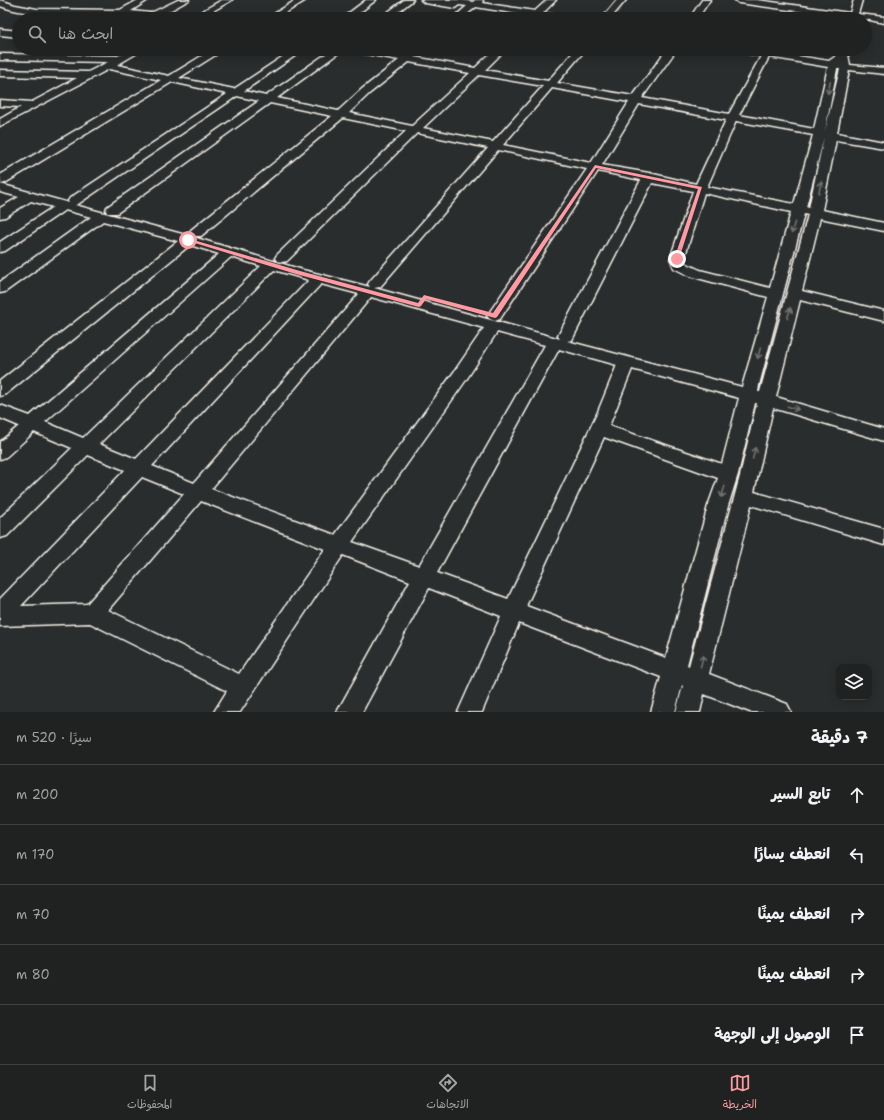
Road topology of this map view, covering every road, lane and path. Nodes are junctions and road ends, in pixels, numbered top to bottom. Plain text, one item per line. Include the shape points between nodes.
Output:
1 (144, 0) edge
2 (185, 0) edge
3 (225, 0) edge
4 (302, 0) edge
5 (372, 0) edge
6 (409, 0) edge
7 (425, 0) edge
8 (445, 0) edge
9 (552, 0) edge
10 (622, 0) edge
11 (706, 0) edge
12 (739, 0) edge
13 (858, 0) edge
14 (0, 3) edge
15 (83, 3) dead end
16 (475, 4) edge
17 (788, 7) edge
18 (102, 12) joint
19 (124, 12) edge
20 (161, 12) edge
21 (204, 12) edge
22 (282, 12) edge
23 (355, 12) edge
24 (393, 12) edge
25 (465, 12) edge
26 (511, 12) edge
27 (539, 12) edge
28 (611, 12) edge
29 (698, 12) edge
30 (817, 12) edge
31 (854, 12) edge
32 (872, 19) edge
33 (884, 20) edge
34 (0, 32) edge
35 (12, 33) edge
36 (127, 56) edge
37 (208, 56) edge
38 (290, 56) edge
39 (329, 56) edge
40 (395, 56) edge
41 (409, 56) edge
42 (494, 56) edge
43 (575, 56) edge
44 (667, 56) edge
45 (764, 56) edge
46 (811, 56) edge
47 (0, 57) edge
48 (406, 58) junction
49 (120, 60) junction
50 (841, 60) edge
51 (108, 66) junction
52 (478, 71) junction
53 (884, 71) edge
54 (0, 73) edge
55 (91, 75) junction
56 (169, 80) junction
57 (551, 85) junction
58 (234, 93) junction
59 (269, 100) junction
60 (636, 100) junction
61 (0, 103) edge
62 (36, 105) junction
63 (340, 115) junction
64 (731, 117) junction
65 (0, 123) edge
66 (414, 130) junction
67 (825, 135) junction
68 (884, 145) edge
69 (495, 147) junction
70 (595, 166) junction
71 (649, 177) junction
72 (0, 182) edge
73 (700, 188) junction
74 (28, 197) junction
75 (69, 203) junction
76 (799, 208) junction
77 (815, 212) junction
78 (107, 213) junction
79 (0, 214) edge
80 (884, 227) edge
81 (192, 236) junction
82 (0, 248) edge
83 (229, 252) junction
84 (276, 262) junction
85 (319, 278) junction
86 (372, 288) junction
87 (0, 289) edge
88 (775, 294) junction
89 (794, 294) junction
90 (884, 316) edge
91 (494, 321) junction
92 (560, 339) junction
93 (626, 362) junction
94 (0, 390) edge
95 (749, 390) junction
96 (768, 395) junction
97 (0, 411) edge
98 (884, 423) edge
99 (32, 424) junction
100 (599, 429) junction
101 (884, 435) edge
102 (86, 446) junction
103 (0, 452) edge
104 (139, 468) junction
105 (729, 474) junction
106 (197, 492) junction
107 (744, 496) junction
108 (0, 530) edge
109 (884, 537) edge
110 (339, 545) junction
111 (424, 577) junction
112 (513, 612) junction
113 (92, 613) junction
114 (0, 615) edge
115 (675, 672) junction
116 (697, 680) junction
117 (242, 687) junction
118 (226, 712) edge
119 (349, 712) edge
120 (470, 712) edge
121 (664, 712) edge
122 (688, 712) edge
123 (779, 712) edge

1 - 19 street
2 - 20 street
3 - 21 street
4 - 22 street
5 - 23 street
6 - 24 street
7 - 16 street
8 - 16 street
9 - 27 street
10 - 28 street
11 - 29 street
12 - 17 street
13 - 31 street
14 - 18 street via 18,10 34,12
15 - 18 street
16 - 25 street
16 - 26 street
17 - 30 street
32 - 33 street
34 - 35 street
36 - 49 street
37 - 56 street
38 - 58 street
39 - 59 street
40 - 48 street
41 - 48 street
42 - 52 street
43 - 57 street
44 - 60 street
45 - 64 street
46 - 50 street
47 - 49 street
48 - 52 street
48 - 63 street
49 - 51 street
50 - 53 street via 864,68
50 - 67 street
51 - 55 street
51 - 56 street
52 - 57 street
52 - 66 street
54 - 55 street
55 - 62 street
56 - 58 street
56 - 72 street
57 - 60 street
57 - 69 street
58 - 59 street
58 - 75 street
59 - 63 street
59 - 78 street
60 - 64 street
60 - 70 street
61 - 62 street
62 - 65 street
63 - 66 street
63 - 81 street
64 - 67 street
64 - 73 street
66 - 69 street
66 - 84 street
67 - 68 street
67 - 76 street
77 -> 67 street
69 - 70 street
69 - 86 street
70 - 71 street
70 - 91 street
71 - 73 street
71 - 92 street
72 - 74 street
72 - 75 street
73 - 76 street
73 - 88 street via 677,259 679,265 695,273
74 - 75 street
74 - 79 street
75 - 78 street
75 - 82 street
76 - 77 street
76 -> 88 street
77 - 80 street
77 - 89 street
78 - 81 street
78 - 87 street
81 - 83 street
81 - 84 street
81 - 94 street
83 - 84 street
83 - 99 street
84 - 85 street
84 - 86 street
84 - 102 street
85 - 86 street
85 - 104 street
86 - 91 street
86 - 106 street
88 -> 95 street
89 - 90 street
96 -> 89 street
91 - 92 street
91 - 110 street via 460,376
92 - 93 street
92 - 95 street
92 - 111 street
93 - 95 street
93 - 100 street
95 - 96 street
95 - 105 street
96 - 98 street
96 -> 101 street
107 -> 96 street
97 - 99 street
99 - 102 street
99 - 103 street
100 - 105 street
100 - 112 street
102 - 104 street
102 - 108 street
104 - 106 street
104 - 114 street
105 -> 115 street via 718,506
106 - 110 street
106 - 113 street
107 - 109 street
116 -> 107 street
110 - 111 street
110 - 117 street
111 - 112 street
111 - 119 street
112 - 115 street
112 - 120 street
113 - 114 street
113 - 117 street
115 - 116 street
115 - 121 street
116 - 122 street
116 - 123 street
117 - 118 street

